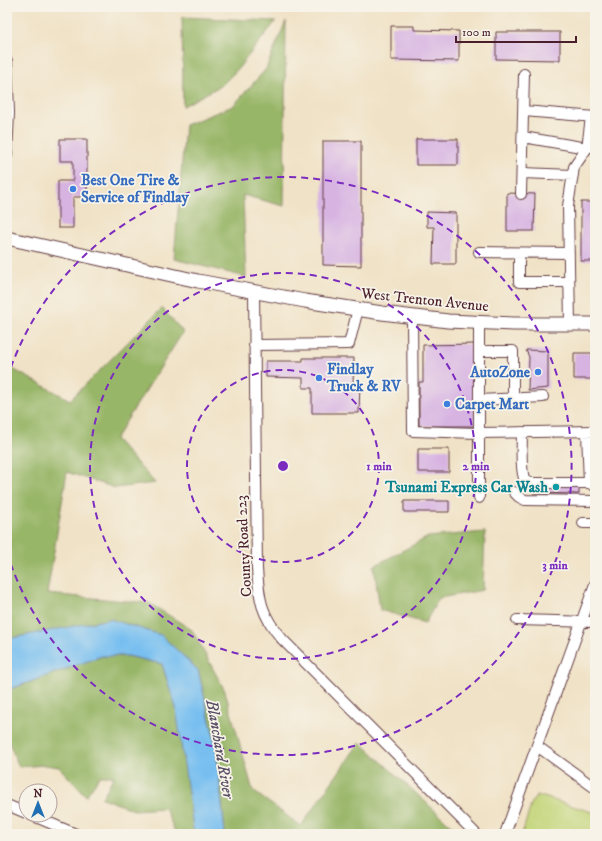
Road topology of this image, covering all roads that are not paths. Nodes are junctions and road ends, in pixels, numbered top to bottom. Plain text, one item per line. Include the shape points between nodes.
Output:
1 (7, 61) edge
2 (524, 74) dead end
3 (524, 111) junction
4 (593, 117) edge
5 (523, 137) junction
6 (591, 146) edge
7 (7, 155) edge
8 (522, 173) junction
9 (573, 175) junction
10 (521, 194) dead end
11 (7, 238) edge
12 (478, 252) dead end
13 (519, 253) junction
14 (569, 253) junction
15 (569, 282) junction
16 (254, 291) junction
17 (358, 309) junction
18 (412, 316) junction
19 (479, 322) junction
20 (570, 324) junction
21 (595, 324) edge
22 (254, 345) junction
23 (480, 351) junction
24 (543, 397) dead end
25 (513, 398) junction
26 (480, 400) junction
27 (522, 432) junction
28 (591, 432) edge
29 (479, 433) junction
30 (592, 485) edge
31 (514, 492) dead end
32 (479, 498) dead end
33 (595, 500) edge
34 (583, 523) dead end
35 (595, 523) edge
36 (595, 584) edge
37 (517, 620) dead end
38 (581, 622) junction
39 (595, 622) edge
40 (537, 746) junction
41 (595, 788) edge
42 (7, 805) edge
43 (18, 810) edge
44 (50, 823) edge
45 (76, 834) edge
46 (476, 834) edge
47 (506, 834) edge

1 - 7 street
2 - 3 street
3 - 4 street
3 - 5 street
4 - 6 street
5 - 6 street
5 - 8 street
6 - 9 street via 574,166
8 - 9 street
8 - 10 street
9 - 14 street via 568,206
11 - 16 main road, West Trenton Avenue
12 - 13 street
13 - 14 street
13 - 15 street via 519,282
14 - 15 street
15 - 20 street
16 - 17 main road, West Trenton Avenue
16 - 22 street, County Road 223
17 - 18 main road, West Trenton Avenue
17 - 22 street via 349,344
18 - 19 main road, West Trenton Avenue
18 - 29 street via 413,431
19 - 20 main road, West Trenton Avenue
19 - 23 street
20 - 21 main road, West Trenton Avenue
22 - 46 street, County Road 223 via 257,568 263,610 282,639
23 - 25 street via 514,351
23 - 26 street
24 - 25 street
25 - 26 street
26 - 29 street
27 - 28 street
27 - 29 street
27 - 30 street via 522,476 525,481
28 - 30 street via 587,461
29 - 32 street
31 - 33 street via 525,500
34 - 35 street
36 - 38 street
37 - 38 street
38 - 39 street
38 - 40 street
40 - 41 street
40 - 47 street
42 - 43 street
44 - 45 street

